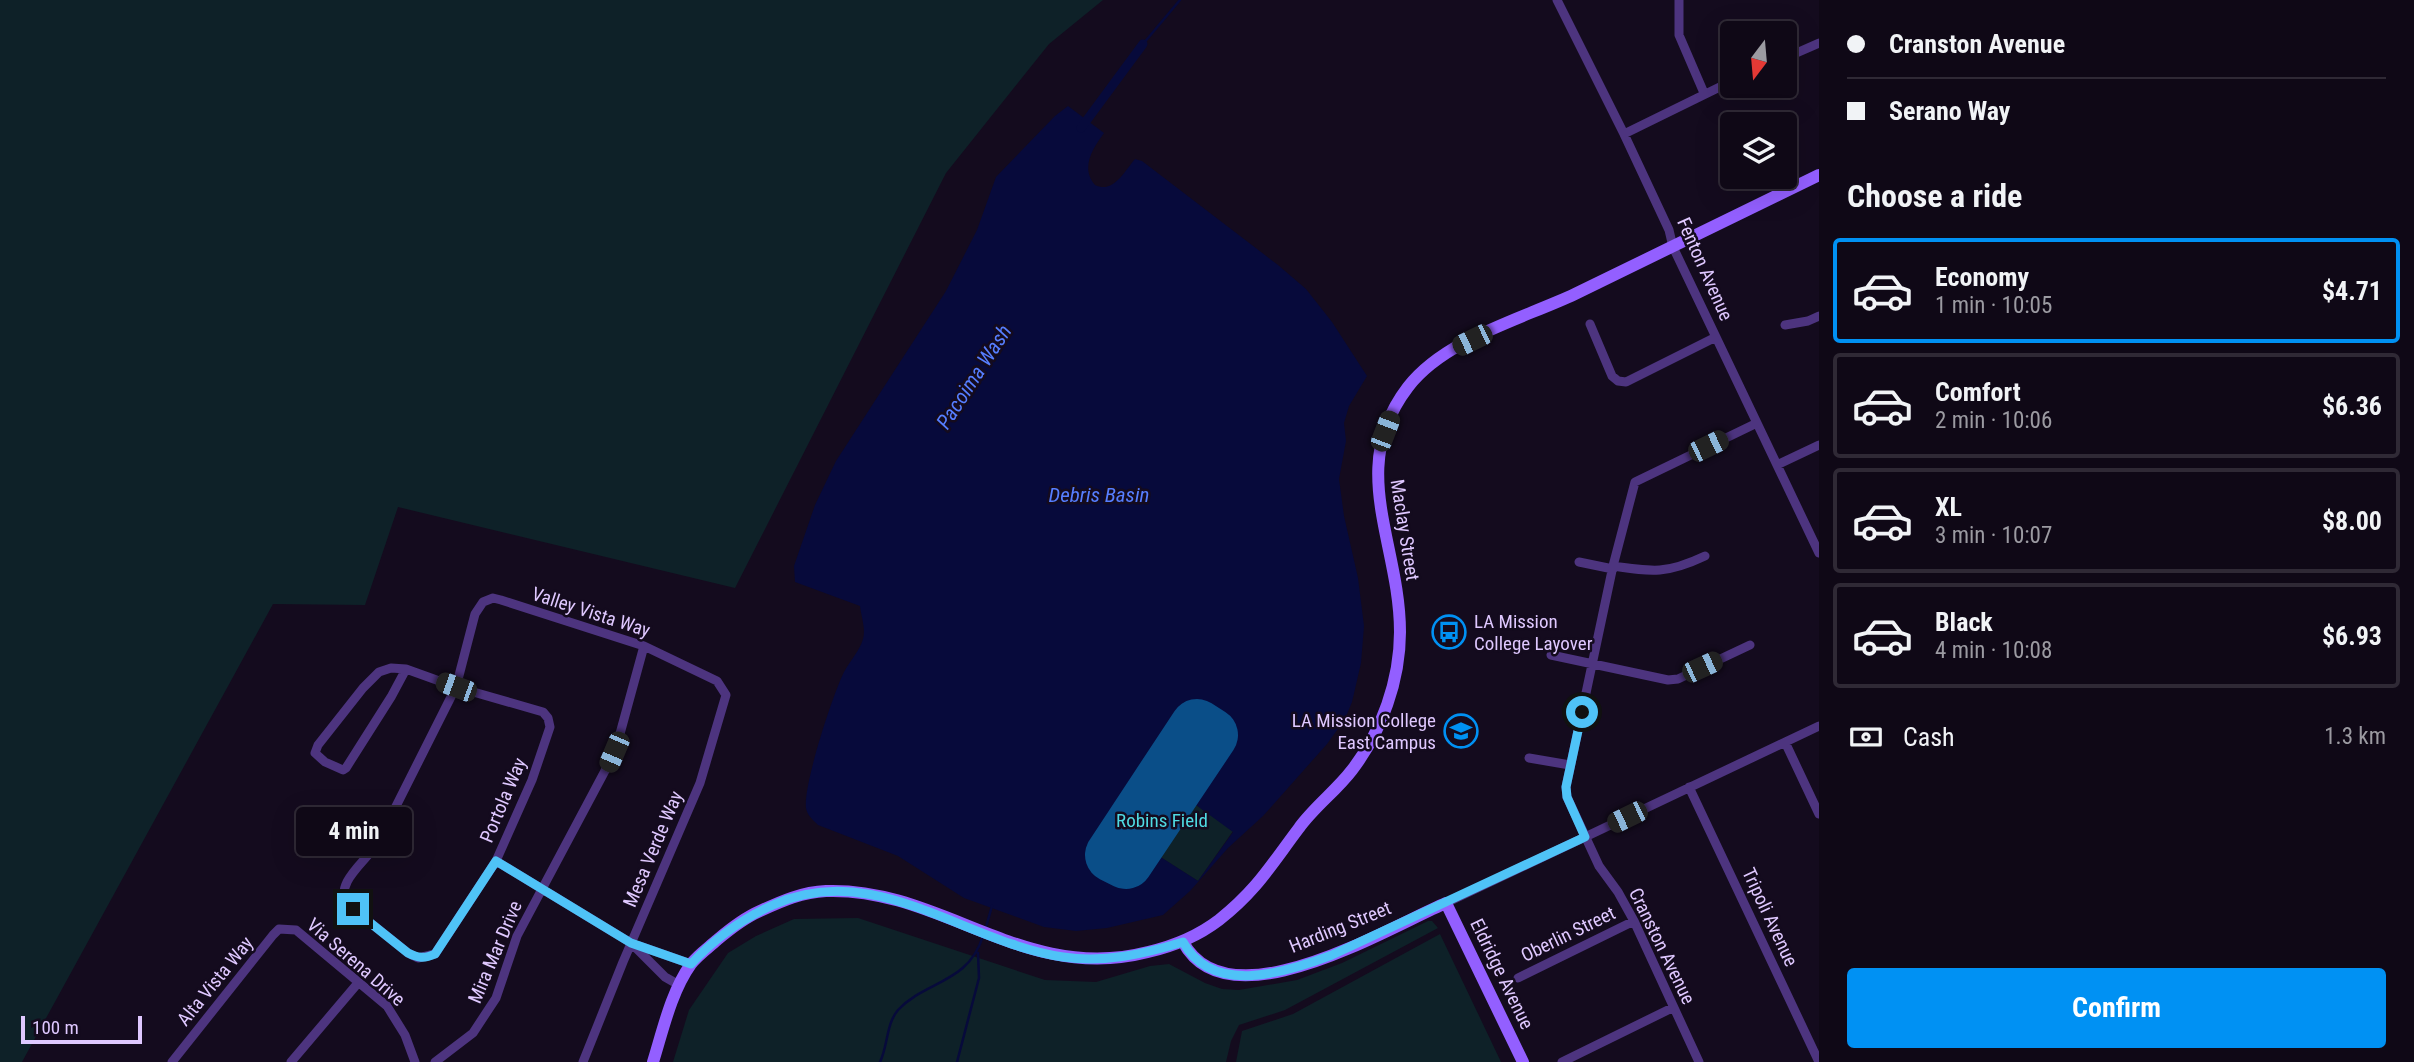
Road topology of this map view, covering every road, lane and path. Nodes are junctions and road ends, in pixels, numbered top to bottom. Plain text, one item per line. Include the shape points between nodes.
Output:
1 (1557, 0) edge
2 (1679, 0) edge
3 (1819, 43) edge
4 (1797, 53) edge
5 (1720, 86) edge
6 (1704, 93) junction
7 (1624, 134) junction
8 (1819, 175) edge
9 (1673, 247) junction
10 (1819, 316) edge
11 (1590, 324) dead end
12 (1785, 325) dead end
13 (1716, 337) junction
14 (1757, 423) junction
15 (1819, 445) edge
16 (1777, 465) junction
17 (1819, 553) edge
18 (1704, 556) dead end
19 (1579, 562) dead end
20 (1613, 568) junction
21 (1750, 645) dead end
22 (644, 646) junction
23 (1551, 655) dead end
24 (1593, 665) junction
25 (406, 669) junction
26 (722, 686) joint
27 (456, 687) junction
28 (1819, 726) edge
29 (1785, 742) junction
30 (1529, 758) dead end
31 (1570, 765) junction
32 (1689, 787) junction
33 (1819, 814) edge
34 (1585, 837) junction
35 (496, 861) junction
36 (542, 889) junction
37 (1446, 903) junction
38 (1634, 921) junction
39 (288, 929) joint
40 (1183, 942) junction
41 (631, 943) junction
42 (691, 964) junction
43 (1518, 978) dead end
44 (358, 983) junction
45 (679, 985) junction
46 (1672, 1008) junction
47 (172, 1062) edge
48 (292, 1062) edge
49 (415, 1062) edge
50 (435, 1062) edge
51 (583, 1062) edge
52 (653, 1062) edge
53 (1522, 1062) edge
54 (1562, 1062) edge
55 (1699, 1062) edge
56 (1819, 1062) edge

1 - 7 street, Fenton Avenue
2 - 6 street via 1679,35
3 - 4 street
5 - 6 street
6 - 7 street
7 - 9 street, Fenton Avenue
8 - 9 street, Maclay Street
9 - 13 street, Fenton Avenue
9 - 40 street, Maclay Street via 1453,349 1410,384 1379,445 1376,483 1400,627 1391,693 1375,734 1352,771 1300,826 1263,879 1238,905
10 - 12 street
11 - 13 street via 1612,376 1626,382
13 - 14 street, Fenton Avenue
14 - 16 street, Fenton Avenue
14 - 20 street, Cranston Avenue via 1635,482
15 - 16 street
16 - 17 street, Fenton Avenue
18 - 20 street via 1670,570
19 - 20 street
20 - 24 street, Cranston Avenue
21 - 24 street via 1678,679
22 - 26 street, Valley Vista Way
22 - 27 street, Valley Vista Way via 493,598 483,602 475,614
22 - 36 street, Mira Mar Drive via 614,752
23 - 24 street
24 - 31 street, Cranston Avenue
25 - 25 street via 346,768 325,762 315,753 379,672
25 - 27 street
26 - 41 street, Mesa Verde Way via 725,702 700,783
27 - 35 street, Portola Way via 542,712 548,718 545,745
27 - 35 street, Portola Way via 377,842 348,878 343,897 408,953 427,957 435,954
28 - 29 street, Harding Street
29 - 32 street, Harding Street
29 - 33 street
30 - 31 street
31 - 34 street, Cranston Avenue via 1567,797
32 - 34 street, Harding Street
32 - 56 street, Tripoli Avenue
34 - 37 street, Harding Street
34 - 38 street, Cranston Avenue
35 - 36 street
36 - 41 street
36 - 50 street, Mira Mar Drive via 517,936 488,1014 473,1033
37 - 40 street, Harding Street via 1312,962 1250,976 1217,972 1192,956
37 - 53 street, Eldridge Avenue
38 - 43 street, Oberlin Street
38 - 46 street, Cranston Avenue
39 - 44 street, Via Serena Drive via 296,930
39 - 47 street, Alta Vista Way via 273,935
40 - 42 street via 1134,956 1088,959 1037,952 882,896 822,891 792,897 751,915
41 - 42 street
41 - 45 street via 665,978
41 - 51 street, Mesa Verde Way
42 - 45 street
44 - 48 street
44 - 49 street, Via Serena Drive via 396,1018
45 - 52 street
46 - 54 street
46 - 55 street, Cranston Avenue

